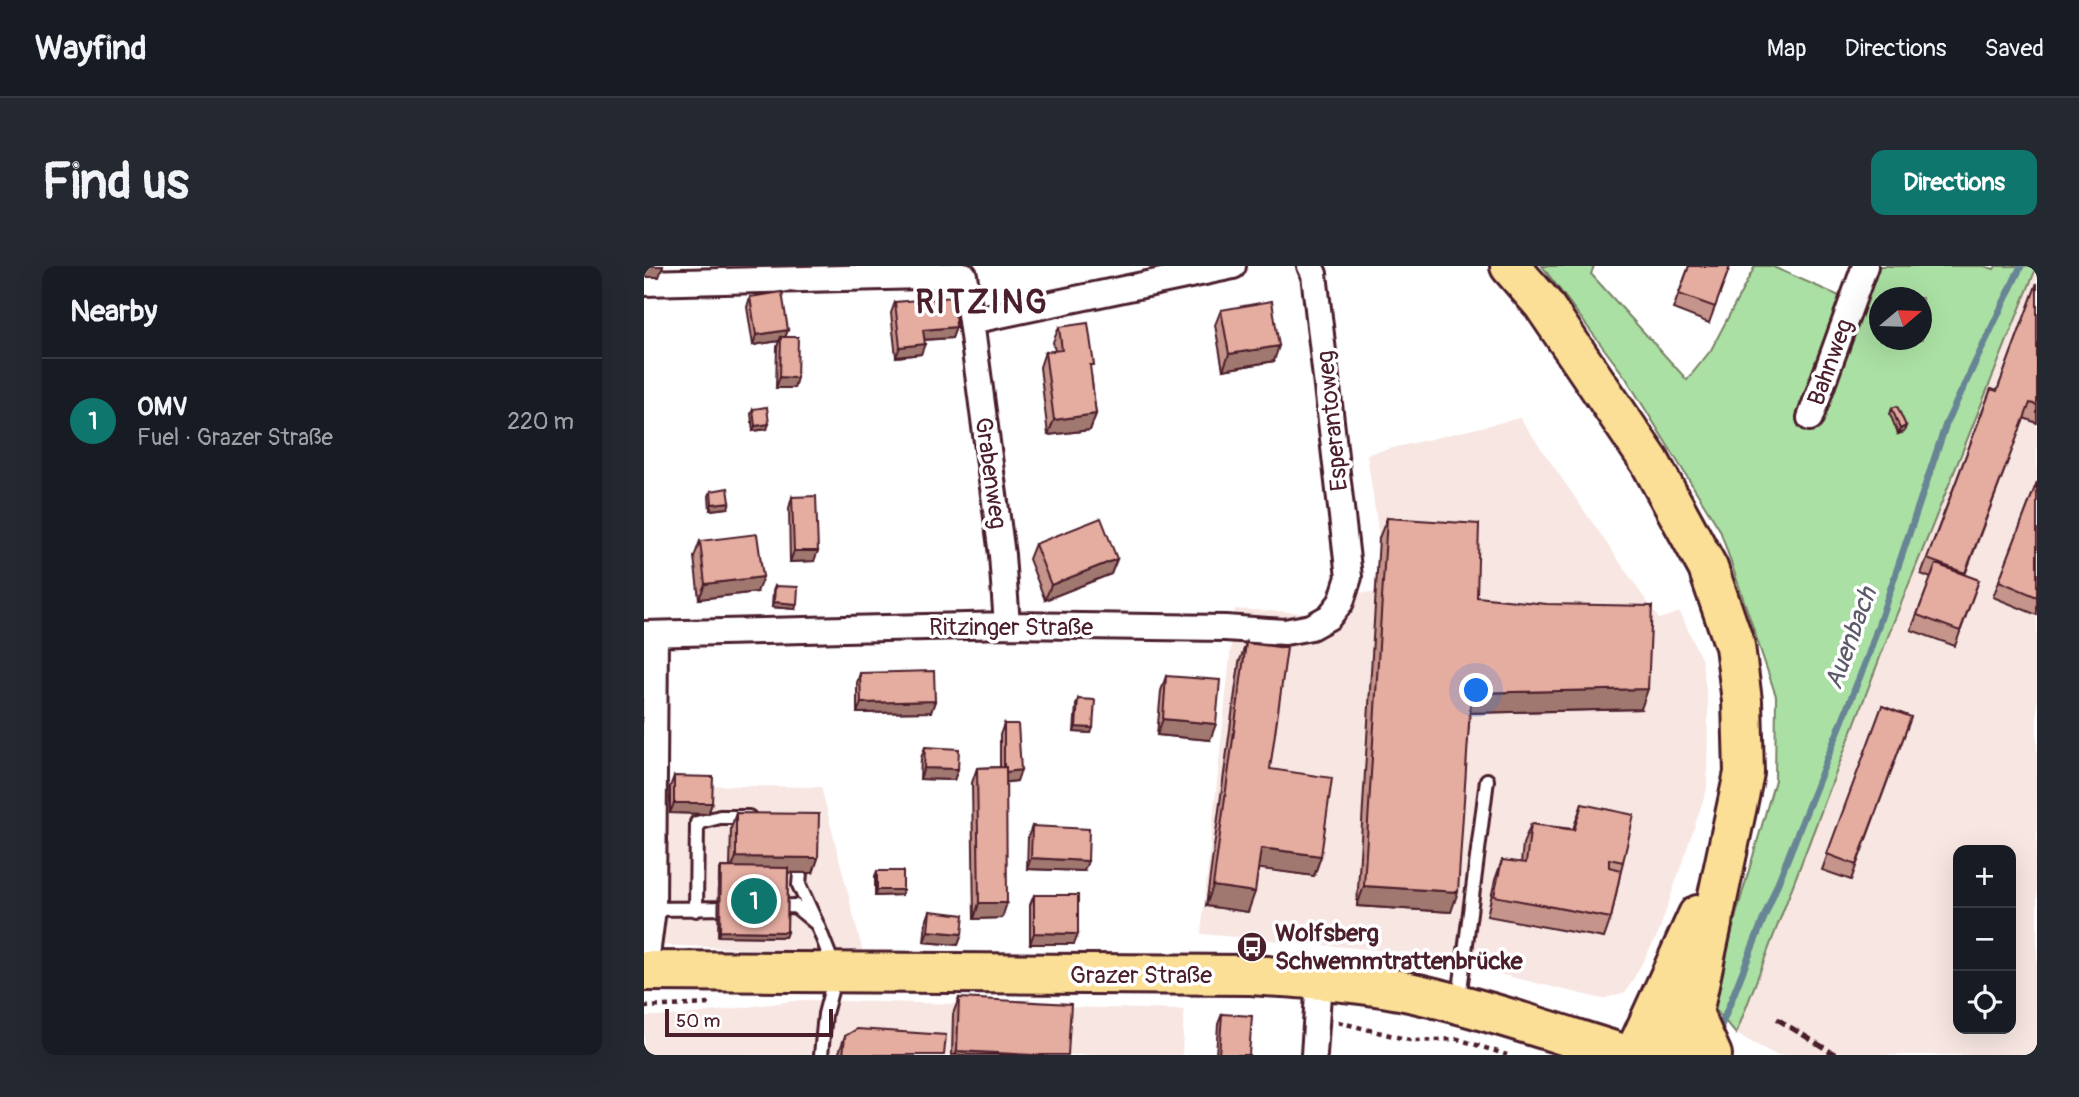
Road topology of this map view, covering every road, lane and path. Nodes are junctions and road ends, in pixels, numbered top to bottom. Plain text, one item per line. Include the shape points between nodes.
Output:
1 (1233, 266) edge
2 (1310, 266) edge
3 (1510, 266) edge
4 (1865, 266) edge
5 (644, 283) edge
6 (971, 321) junction
7 (1810, 418) dead end
8 (1349, 577) joint
9 (1007, 625) junction
10 (649, 634) edge
11 (1487, 780) dead end
12 (761, 817) edge
13 (1727, 853) junction
14 (800, 873) edge
15 (653, 909) junction
16 (696, 910) junction
17 (817, 924) junction
18 (644, 971) edge
19 (836, 972) junction
20 (1319, 979) junction
21 (717, 1003) dead end
22 (1458, 1004) junction
23 (644, 1007) edge
24 (1693, 1013) junction
25 (1317, 1016) junction
26 (821, 1055) edge
27 (1314, 1055) edge
28 (1507, 1055) edge
29 (1627, 1055) edge
30 (1634, 1055) edge
31 (1669, 1055) edge
32 (1712, 1055) edge

1 - 6 street
2 - 8 street, Esperantoweg
3 - 13 main road via 1543,304 1650,462 1708,568 1735,646 1742,701 1745,773
4 - 7 street, Bahnweg
5 - 6 street via 964,275
6 - 9 street, Grabenweg
8 - 9 street, Ritzinger Straße via 1341,602 1329,617 1311,627 1284,632
9 - 10 street, Ritzinger Straße
10 - 15 street
11 - 22 lane
12 - 16 lane via 720,817 697,823
13 - 24 main road
13 - 30 main road
14 - 17 lane via 800,886
15 - 16 lane
15 - 18 street
16 - 17 lane via 795,906
17 - 19 lane
18 - 19 main road, Grazer Straße
19 - 20 main road, Grazer Straße
19 - 26 lane
20 - 22 main road, Grazer Straße
20 - 25 street
21 - 23 path
22 - 29 main road, Grazer Straße
24 - 31 main road via 1680,1044
24 - 32 main road
25 - 27 street
25 - 28 path via 1413,1041 1458,1039

